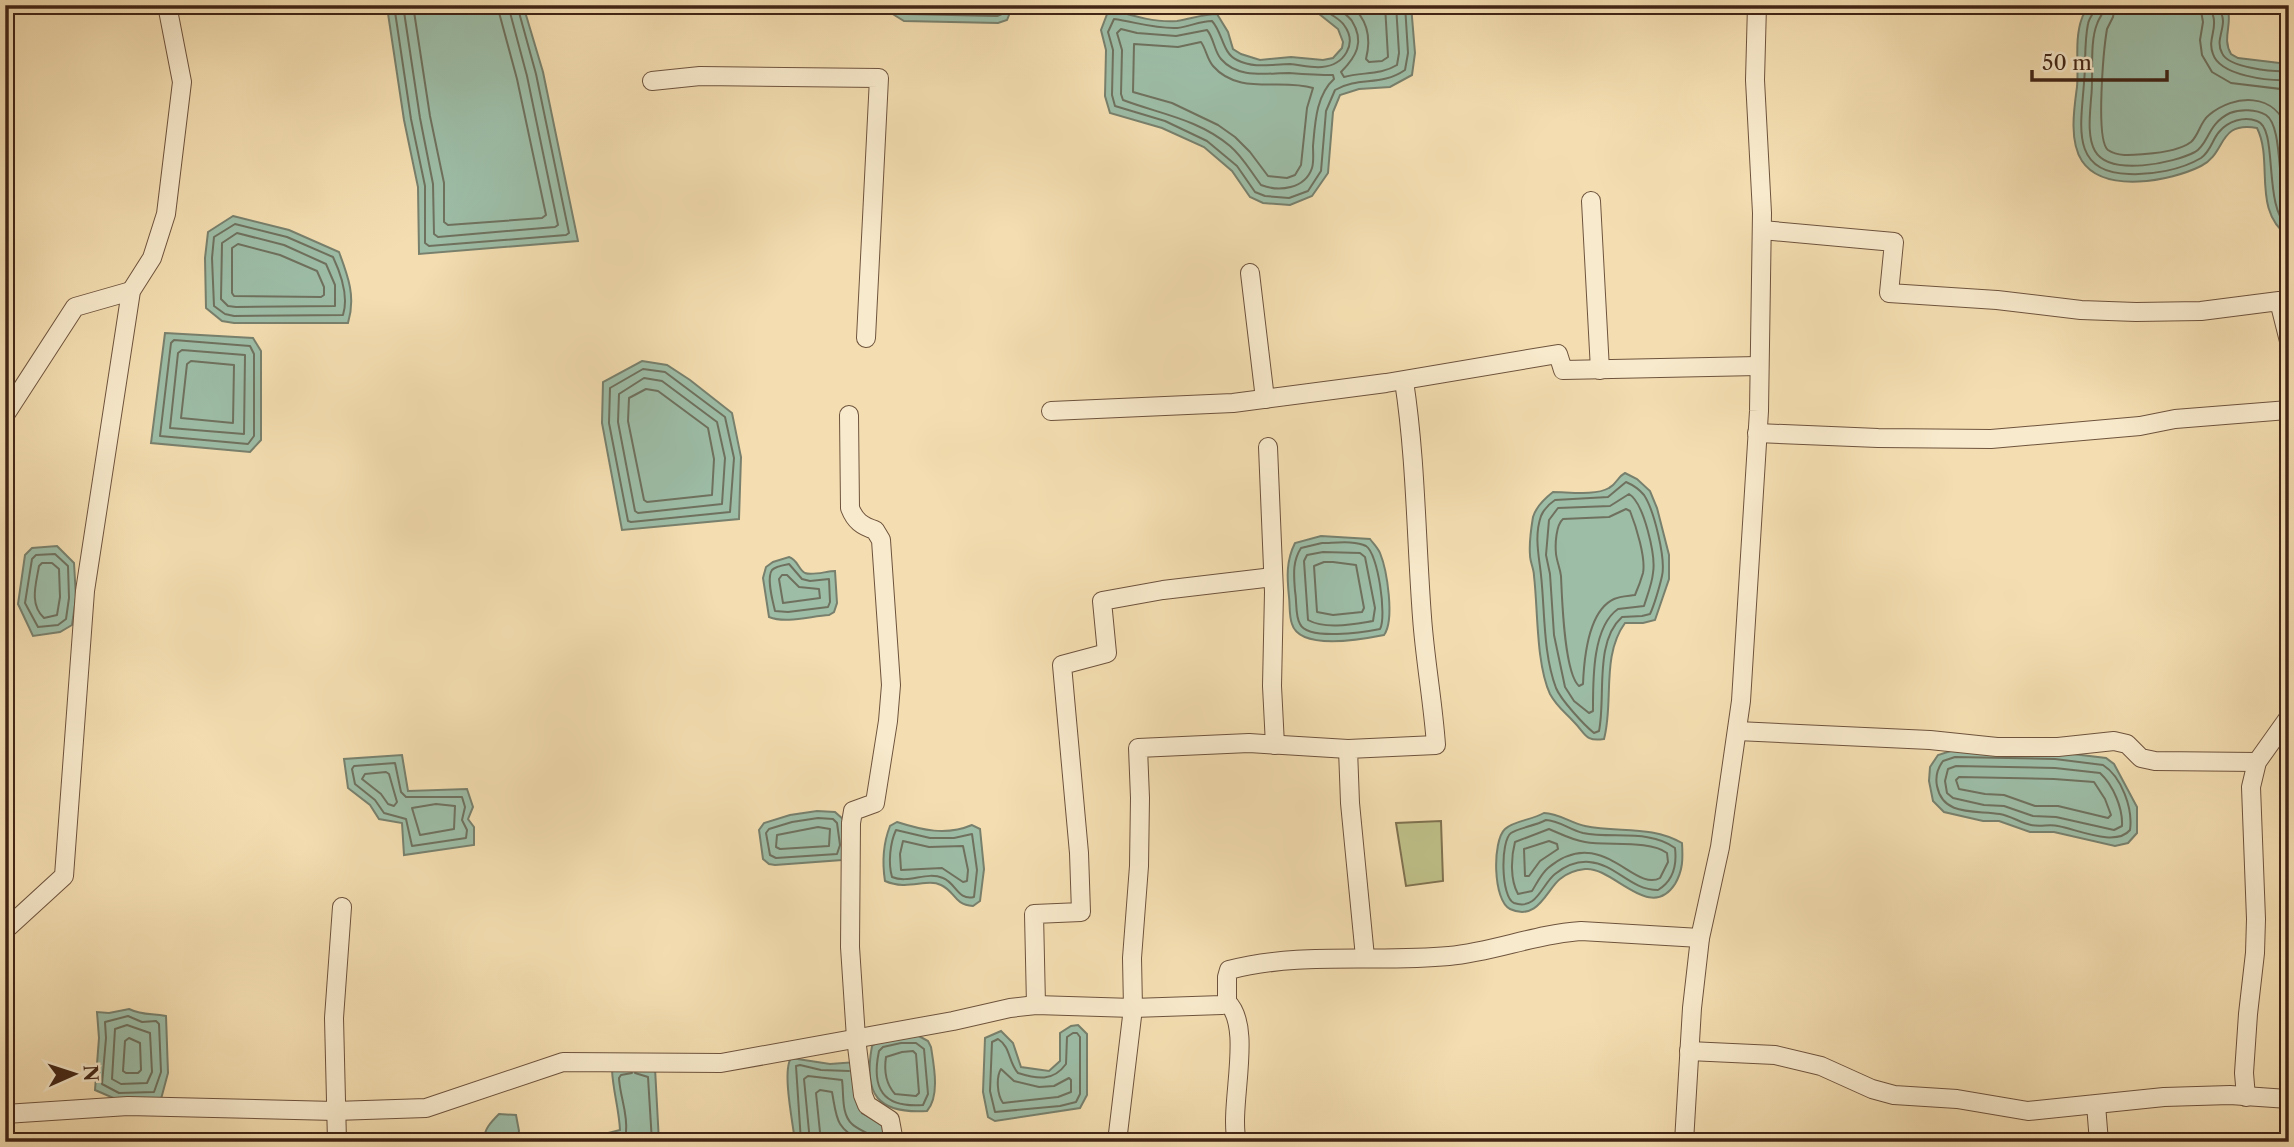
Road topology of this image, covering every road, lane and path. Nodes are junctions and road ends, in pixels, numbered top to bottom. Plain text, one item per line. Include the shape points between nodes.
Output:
1 (167, 5) edge
2 (1758, 5) edge
3 (652, 80) dead end
4 (1591, 201) dead end
5 (1762, 230) junction
6 (1250, 273) dead end
7 (131, 291) junction
8 (866, 338) dead end
9 (2289, 341) edge
10 (1758, 366) junction
11 (1600, 370) junction
12 (1404, 381) junction
13 (1265, 399) junction
14 (2289, 410) edge
15 (1051, 411) dead end
16 (5, 415) edge
17 (849, 415) dead end
18 (1758, 433) junction
19 (1268, 447) dead end
20 (1273, 577) junction
21 (2289, 717) edge
22 (1737, 731) junction
23 (1275, 745) junction
24 (1348, 749) junction
25 (2257, 762) junction
26 (342, 908) dead end
27 (5, 930) edge
28 (1700, 938) junction
29 (1365, 957) junction
30 (1227, 1002) junction
31 (1036, 1006) junction
32 (1133, 1008) junction
33 (856, 1038) junction
34 (1689, 1051) junction
35 (2246, 1097) junction
36 (2289, 1099) edge
37 (2096, 1105) junction
38 (335, 1111) junction
39 (5, 1114) edge
40 (337, 1142) edge
41 (894, 1142) edge
42 (1117, 1142) edge
43 (1237, 1142) edge
44 (1684, 1142) edge
45 (2099, 1142) edge

1 - 7 street via 182,82 166,214 152,257
2 - 5 street via 1755,80
3 - 8 street via 699,76 879,78
4 - 11 street
5 - 9 street via 1894,242 1889,293 2136,312 2201,311 2279,301
5 - 10 street
6 - 13 street
7 - 16 street via 75,307
7 - 27 street via 85,591 64,876
10 - 11 street
10 - 18 street
11 - 12 street via 1563,370 1558,354
12 - 13 street
12 - 24 street via 1436,745
13 - 15 street
14 - 18 street via 1991,439
17 - 33 street via 850,508 854,519 875,530 881,540 891,685 875,803 853,811 851,823 850,947
18 - 22 street
19 - 20 street
20 - 23 street
20 - 31 street via 1102,601 1107,653 1062,665 1082,912 1034,914
21 - 25 street
22 - 25 street via 1997,747 2114,741 2155,761
22 - 28 street via 1720,848
23 - 24 street
23 - 32 street via 1138,748
24 - 29 street
25 - 35 street via 2251,788 2256,919
26 - 38 street via 334,1018
28 - 29 street via 1562,932 1449,956
28 - 34 street
29 - 30 street via 1292,960 1229,970
30 - 32 street via 1209,1007
30 - 43 street via 1235,1014 1240,1066 1234,1118
31 - 32 street
31 - 33 street
32 - 42 street
33 - 38 street via 721,1063 563,1062 426,1108
33 - 41 street via 863,1095 867,1105 890,1120
34 - 37 street via 1795,1059 1894,1096 1957,1099 2028,1111
34 - 44 street
35 - 36 street
35 - 37 street via 2139,1098
37 - 45 street
38 - 39 street via 128,1106
38 - 40 street

